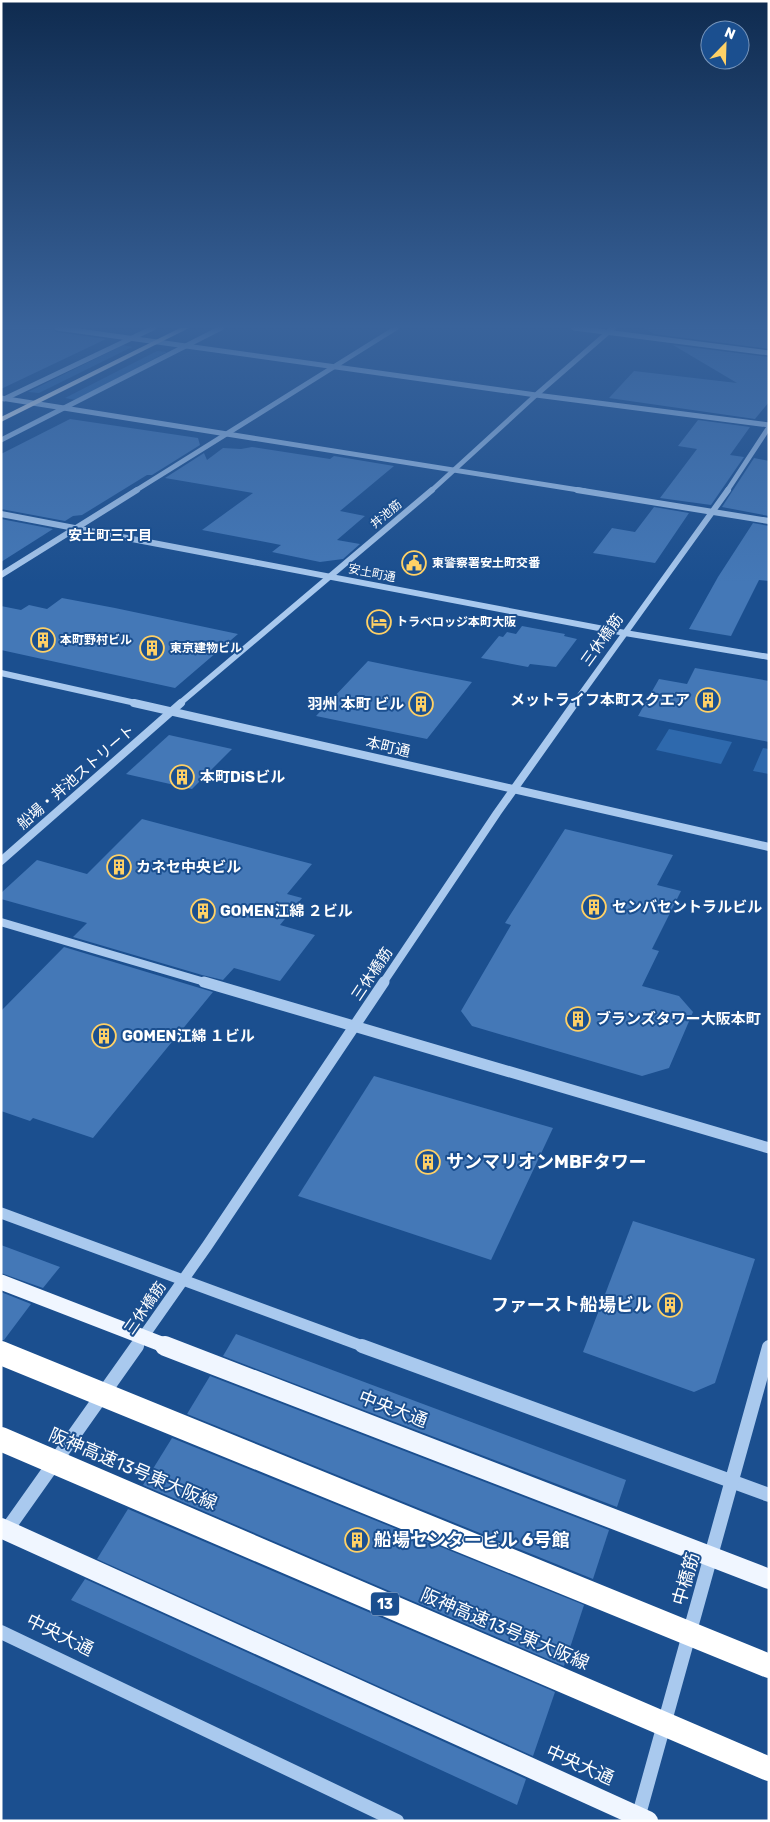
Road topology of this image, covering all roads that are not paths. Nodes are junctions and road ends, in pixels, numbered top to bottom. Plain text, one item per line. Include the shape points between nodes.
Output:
1 (15, 413) edge
2 (53, 413) edge
3 (94, 413) edge
4 (261, 413) edge
5 (517, 413) edge
6 (671, 413) edge
7 (1, 420) edge
8 (769, 426) edge
9 (227, 435) junction
10 (1, 440) edge
11 (454, 472) junction
12 (714, 512) junction
13 (1, 514) edge
14 (769, 520) edge
15 (77, 528) junction
16 (1, 575) edge
17 (329, 576) junction
18 (625, 633) junction
19 (769, 657) edge
20 (1, 673) edge
21 (170, 712) junction
22 (514, 790) junction
23 (769, 847) edge
24 (1, 861) edge
25 (1, 922) edge
26 (356, 1026) junction
27 (769, 1148) edge
28 (1, 1213) edge
29 (184, 1279) junction
30 (1, 1282) edge
31 (769, 1347) edge
32 (1, 1353) edge
33 (1, 1439) edge
34 (733, 1482) junction
35 (769, 1495) edge
36 (1, 1528) edge
37 (1, 1538) edge
38 (769, 1579) edge
39 (1, 1632) edge
40 (769, 1666) edge
41 (769, 1769) edge
42 (397, 1821) edge
43 (637, 1821) edge
44 (648, 1821) edge

1 - 7 highway
2 - 10 street
3 - 9 street
4 - 9 street
5 - 11 street, 丼池筋
6 - 8 street
8 - 12 street, 三休橋筋
9 - 11 street
9 - 15 street
11 - 12 street
11 - 17 street, 丼池筋
12 - 14 street
12 - 18 street, 三休橋筋
13 - 15 street, 安土町通
15 - 16 street
15 - 17 street, 安土町通
17 - 18 street, 安土町通
17 - 21 street, 丼池筋
18 - 19 street, 安土町通
18 - 22 street, 三休橋筋
20 - 21 street, 本町通
21 - 22 street, 本町通
21 - 24 street, 船場・丼池ストリート
22 - 23 street, 本町通
22 - 26 street, 三休橋筋
25 - 26 street
26 - 27 street
26 - 29 street, 三休橋筋
28 - 29 street
29 - 34 street
29 - 37 street, 三休橋筋
30 - 38 main road, 中央大通, bridge
31 - 34 street, 中橋筋
32 - 40 highway, bridge
33 - 41 highway, 阪神高速13号東大阪線 / 13, bridge
34 - 35 street
34 - 43 street, 中橋筋
36 - 44 main road, 中央大通, bridge
39 - 42 street, 中央大通

